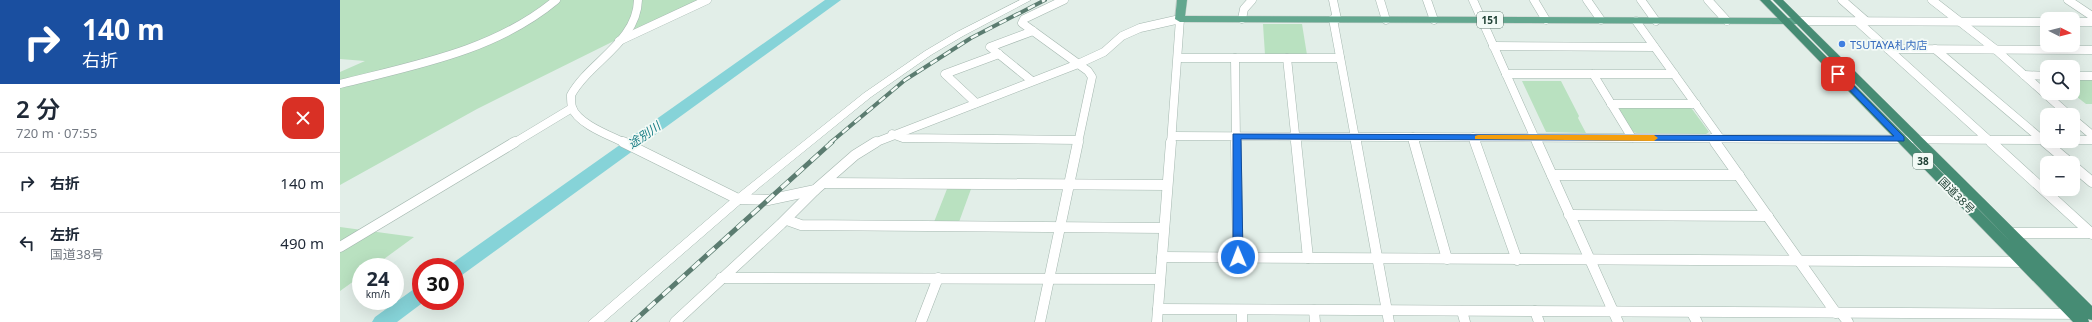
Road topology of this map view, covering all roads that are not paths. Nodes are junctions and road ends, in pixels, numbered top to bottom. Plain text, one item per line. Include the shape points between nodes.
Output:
1 (556, 0) edge
2 (638, 0) edge
3 (707, 0) edge
4 (1027, 0) edge
5 (1064, 0) edge
6 (1182, 0) edge
7 (1252, 0) edge
8 (1333, 0) edge
9 (1380, 0) edge
10 (1427, 0) edge
11 (1473, 0) edge
12 (1534, 0) edge
13 (1587, 0) edge
14 (1641, 0) edge
15 (1708, 0) edge
16 (1765, 0) edge
17 (1778, 0) edge
18 (1842, 0) edge
19 (1932, 0) edge
20 (2068, 0) edge
21 (2092, 16) edge
22 (1180, 19) junction
23 (1242, 19) junction
24 (1335, 19) junction
25 (1386, 20) junction
26 (1434, 20) junction
27 (1482, 20) junction
28 (1546, 20) junction
29 (1601, 20) junction
30 (1636, 21) junction
31 (1656, 21) junction
32 (1727, 21) junction
33 (1786, 21) junction
34 (1799, 21) junction
35 (1857, 21) junction
36 (1866, 21) junction
37 (1960, 22) junction
38 (2040, 22) edge
39 (2080, 22) edge
40 (2092, 22) edge
41 (1033, 31) junction
42 (620, 40) junction
43 (1493, 46) junction
44 (1654, 47) junction
45 (1888, 49) junction
46 (1935, 49) junction
47 (1995, 49) junction
48 (2092, 50) edge
49 (999, 54) junction
50 (1178, 58) junction
51 (1235, 58) junction
52 (1287, 58) junction
53 (1340, 58) junction
54 (1078, 64) junction
55 (1506, 74) junction
56 (1593, 74) junction
57 (1674, 74) junction
58 (2024, 76) junction
59 (2040, 76) edge
60 (2080, 76) edge
61 (2092, 76) edge
62 (1032, 81) junction
63 (340, 84) edge
64 (976, 103) junction
65 (1611, 104) junction
66 (1696, 104) junction
67 (572, 108) junction
68 (2061, 108) edge
69 (2080, 125) edge
70 (892, 134) junction
71 (2092, 135) edge
72 (1172, 136) junction
73 (1236, 136) junction
74 (1296, 136) junction
75 (2040, 136) edge
76 (1355, 137) junction
77 (1413, 137) junction
78 (1473, 137) junction
79 (1534, 138) junction
80 (1632, 138) junction
81 (1716, 138) junction
82 (1901, 139) junction
83 (1917, 139) junction
84 (1987, 139) junction
85 (1078, 140) junction
86 (2040, 140) edge
87 (2080, 140) edge
88 (2092, 140) edge
89 (2054, 148) edge
90 (2062, 156) edge
91 (2080, 172) edge
92 (1552, 174) junction
93 (1739, 175) junction
94 (2092, 182) edge
95 (825, 183) junction
96 (1069, 184) junction
97 (1167, 185) junction
98 (815, 190) junction
99 (738, 199) junction
100 (1569, 215) junction
101 (1768, 216) junction
102 (787, 220) junction
103 (1060, 227) junction
104 (1164, 228) junction
105 (2010, 233) junction
106 (2092, 233) edge
107 (340, 247) edge
108 (1162, 257) junction
109 (1238, 257) junction
110 (1308, 258) junction
111 (1378, 258) junction
112 (1447, 259) junction
113 (1517, 260) junction
114 (1590, 260) junction
115 (1800, 261) junction
116 (2024, 262) junction
117 (721, 278) junction
118 (938, 278) junction
119 (1048, 279) junction
120 (1160, 280) junction
121 (1158, 309) junction
122 (1242, 310) junction
123 (1314, 310) junction
124 (1387, 311) junction
125 (1462, 311) junction
126 (1842, 316) edge
127 (2086, 316) edge
128 (1537, 317) edge
129 (1615, 317) edge
130 (1695, 317) edge
131 (1770, 317) edge
132 (1918, 318) edge
133 (1992, 318) edge
134 (595, 322) edge
135 (675, 322) edge
136 (921, 322) edge
137 (1040, 322) edge
138 (1157, 322) edge
139 (1242, 322) edge
140 (1315, 322) edge
141 (1389, 322) edge
142 (1465, 322) edge

1 - 63 street via 534,18 500,37
2 - 42 street via 640,6 634,22
3 - 42 street
4 - 99 street via 957,36 879,85
5 - 41 street via 1024,19 1022,23
6 - 22 main road
7 - 23 street via 1244,9
8 - 24 street
9 - 25 street
10 - 26 street
11 - 27 street
12 - 28 street
13 - 29 street
14 - 31 street
15 - 32 street
16 - 33 highway, 国道38号 / 38
17 - 34 highway, 国道38号 / 38
18 - 36 street
19 - 37 street
20 - 21 street
22 - 23 main road, 151
22 - 50 street
22 - 54 street via 1140,28 1122,36 1104,52
23 - 24 main road, 151
24 - 25 main road, 151
24 - 53 street
25 - 26 main road, 151
26 - 27 main road, 151
27 - 28 main road, 151
27 - 43 street
28 - 29 main road, 151
29 - 30 main road, 151
30 - 31 main road, 151
30 - 44 street
31 - 32 main road, 151
32 - 33 main road, 151
33 - 34 main road, 151
33 - 82 highway, 国道38号 / 38
34 - 35 street
34 - 83 highway, 国道38号 / 38
35 - 36 street
35 - 45 street
36 - 37 street
37 - 38 street
37 - 47 street
39 - 40 street
41 - 49 street via 990,47
41 - 54 street
42 - 67 street via 576,86 571,95
43 - 44 street
43 - 55 street
44 - 57 street
45 - 46 street
45 - 84 street
46 - 47 street
46 - 75 street
47 - 48 street
47 - 58 street
49 - 62 street
49 - 64 street via 945,74
50 - 51 street
50 - 72 street
51 - 52 street
51 - 73 street
52 - 53 street
52 - 74 street
53 - 76 street
54 - 62 street
54 - 85 street via 1092,77
55 - 56 street
55 - 79 street
56 - 57 street
56 - 65 street
57 - 66 street
58 - 59 street
58 - 68 street
60 - 61 street
62 - 64 street
64 - 70 street
65 - 66 street
65 - 80 street
66 - 81 street
67 - 99 street via 585,123
67 - 107 street
69 - 71 street
70 - 85 street via 902,138
70 - 95 street via 855,155
72 - 73 street
72 - 97 street
73 - 74 street
73 - 109 street
74 - 76 street
74 - 110 street
76 - 77 street
76 - 111 street
77 - 78 street
77 - 112 street
78 - 79 street
78 - 113 street
79 - 80 street
79 - 92 street
80 - 81 street
81 - 82 street
81 - 93 street
82 - 83 street
82 - 116 highway, 国道38号 / 38
83 - 84 street
83 - 105 highway, 国道38号 / 38
84 - 86 street
84 - 106 street
85 - 96 street
87 - 88 street
89 - 90 street
91 - 94 street
92 - 93 street
92 - 100 street
93 - 101 street
95 - 96 street
95 - 98 street
96 - 97 street
96 - 103 street
97 - 104 street
98 - 99 street via 768,200
98 - 102 street
99 - 134 street
100 - 101 street
100 - 114 street
101 - 115 street
102 - 103 street via 801,225
102 - 117 street
103 - 104 street
103 - 119 street
104 - 108 street
105 - 106 street
105 - 127 highway, 国道38号 / 38
108 - 109 street
108 - 120 street
109 - 110 street
110 - 111 street
111 - 112 street
111 - 124 street
112 - 113 street
113 - 114 street
114 - 115 street
114 - 129 street
115 - 116 street
115 - 126 street
116 - 127 highway, 国道38号 / 38
117 - 118 street
117 - 135 street
118 - 119 street
118 - 136 street
119 - 120 street
119 - 137 street
120 - 121 street
121 - 122 street
121 - 138 street
122 - 123 street
122 - 139 street
123 - 124 street
123 - 140 street
124 - 125 street
124 - 141 street
125 - 128 street
125 - 142 street
126 - 131 street
126 - 132 street
127 - 133 street
128 - 129 street
129 - 130 street
130 - 131 street
132 - 133 street

